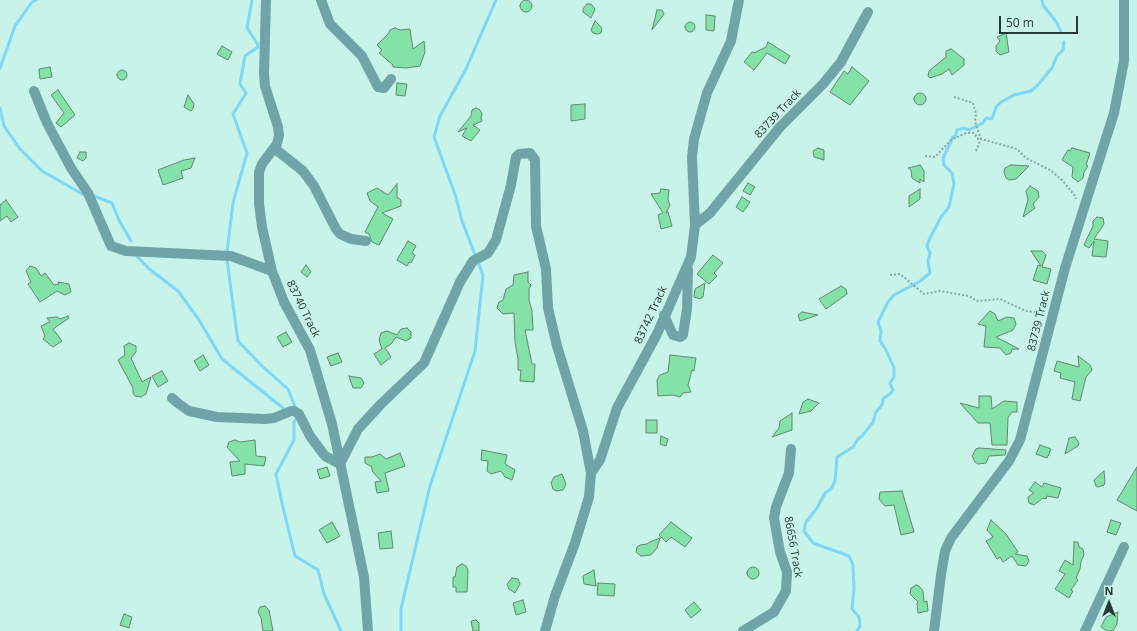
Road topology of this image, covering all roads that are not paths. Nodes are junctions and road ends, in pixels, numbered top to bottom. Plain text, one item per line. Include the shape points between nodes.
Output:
1 (266, 0) edge
2 (321, 0) edge
3 (739, 0) edge
4 (1124, 0) edge
5 (868, 12) dead end
6 (391, 79) dead end
7 (34, 91) dead end
8 (274, 148) junction
9 (695, 225) junction
10 (366, 241) dead end
11 (688, 267) junction
12 (272, 271) junction
13 (664, 315) junction
14 (172, 398) dead end
15 (791, 449) dead end
16 (340, 464) junction
17 (591, 473) junction
18 (1124, 548) dead end
19 (368, 631) edge
20 (545, 631) edge
21 (743, 631) edge
22 (934, 631) edge
23 (1086, 631) edge

1 - 8 street, 83740 Track via 264,74 278,127 279,135
2 - 6 street via 330,24 362,56 378,87 384,88
3 - 9 street, 83742 Track via 731,41 707,93 694,139 692,157
4 - 22 street, 83739 Track via 1124,61 1117,100 1080,218 1020,440 1009,462 951,538 945,551
5 - 9 street, 83739 Track via 841,62 780,127 710,213
7 - 12 street via 40,110 71,168 88,192 111,246 126,251 231,256
8 - 10 street via 303,171 340,234
8 - 12 street, 83740 Track via 262,164 258,184 262,227
9 - 11 street, 83742 Track
11 - 13 street, 83742 Track
11 - 13 street via 687,309 683,335 673,335
12 - 16 street, 83740 Track via 284,302 310,350 332,424
13 - 17 street, 83742 Track via 657,334 617,408 600,460
14 - 16 street via 189,411 217,417 265,419 294,411 299,414 310,436 325,456
15 - 21 street, 86656 Track via 789,473 774,518 780,552 787,572 786,591 774,612
16 - 17 street via 358,429 424,363 460,282 473,261 493,246 508,196 516,157 524,152 530,153 535,160 536,226 546,269 548,308 583,430
16 - 19 street, 83740 Track via 364,576
17 - 20 street, 83742 Track via 589,497
18 - 23 street

